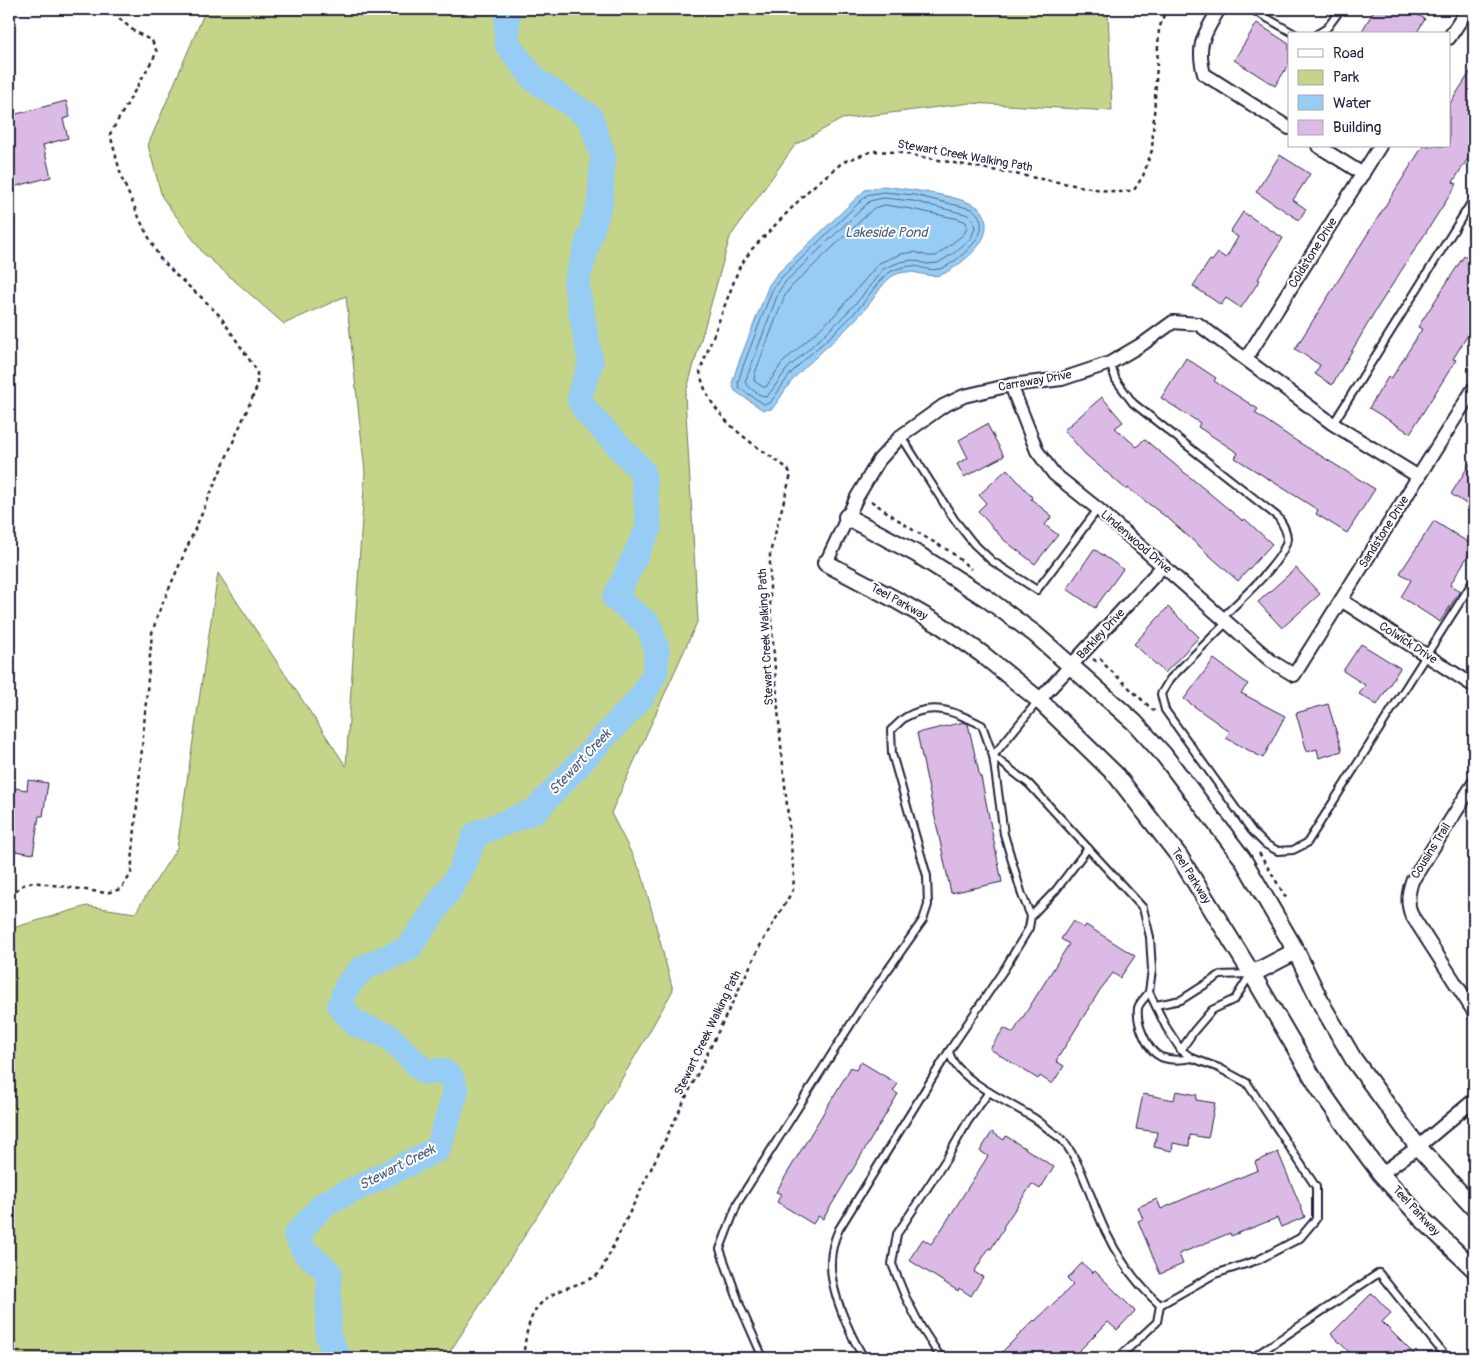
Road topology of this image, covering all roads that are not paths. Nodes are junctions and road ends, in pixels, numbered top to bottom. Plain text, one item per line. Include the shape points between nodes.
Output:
1 (1219, 9) edge
2 (1251, 9) edge
3 (1341, 9) edge
4 (1468, 9) edge
5 (1291, 32) edge
6 (1320, 32) edge
7 (1450, 36) edge
8 (1288, 127) edge
9 (1321, 148) edge
10 (1379, 148) edge
11 (1363, 174) junction
12 (1474, 198) edge
13 (1246, 359) junction
14 (1110, 363) junction
15 (1011, 385) junction
16 (1474, 388) edge
17 (1333, 424) junction
18 (901, 436) junction
19 (1419, 476) junction
20 (1098, 509) junction
21 (848, 517) junction
22 (826, 563) joint
23 (1163, 566) junction
24 (1474, 580) edge
25 (1341, 600) junction
26 (1225, 620) junction
27 (1427, 655) junction
28 (1072, 665) junction
29 (1294, 675) joint
30 (1474, 686) edge
31 (1039, 700) junction
32 (994, 756) junction
33 (1474, 783) edge
34 (1088, 848) junction
35 (1031, 916) junction
36 (1296, 951) junction
37 (1252, 974) junction
38 (1149, 992) junction
39 (1156, 1005) junction
40 (1474, 1012) edge
41 (1181, 1050) junction
42 (949, 1051) junction
43 (1192, 1058) junction
44 (989, 1092) junction
45 (1474, 1100) edge
46 (1418, 1147) junction
47 (1381, 1174) junction
48 (1474, 1208) edge
49 (1474, 1269) edge
50 (1160, 1305) junction
51 (763, 1358) edge
52 (864, 1358) edge
53 (942, 1358) edge
54 (1118, 1358) edge
55 (1252, 1358) edge
56 (1447, 1358) edge

1 - 8 street via 1201,46 1204,74
2 - 5 lane
3 - 6 lane
4 - 7 street
9 - 11 street
10 - 11 street, Coldstone Drive
11 - 13 street, Coldstone Drive
12 - 17 lane
13 - 14 street, Carraway Drive via 1198,324 1173,322
13 - 17 street, Carraway Drive
14 - 15 street, Carraway Drive via 1062,379
14 - 26 lane via 1116,380 1134,403 1278,517 1285,528 1284,550 1276,563
15 - 18 street, Carraway Drive via 950,402
15 - 20 street, Lindenwood Drive via 1037,451 1054,474
16 - 19 street, Sandstone Drive
17 - 19 street, Carraway Drive
18 - 20 lane via 973,543 992,561 1037,590
18 - 21 street, Carraway Drive via 879,460
19 - 25 street, Sandstone Drive
20 - 23 street, Lindenwood Drive
21 - 22 street, Carraway Drive
21 - 28 street via 917,554 986,598
22 - 31 street, Teel Parkway via 942,626
23 - 26 street, Lindenwood Drive
23 - 28 street, Barkley Drive
24 - 27 lane
25 - 27 street, Colwick Drive
25 - 29 street, Sandstone Drive
26 - 27 lane via 1170,679 1161,694 1165,710 1252,831 1278,851 1293,850 1307,843
26 - 29 street, Lindenwood Drive via 1272,661
27 - 30 street, Colwick Drive
28 - 31 street, Barkley Drive
28 - 36 street via 1134,722 1164,755 1242,858
31 - 32 lane
31 - 37 street, Teel Parkway via 1116,775 1180,856
32 - 34 lane via 1029,784
32 - 35 lane via 1004,834
32 - 51 lane via 982,725 955,712 924,710 906,717 891,730 892,754 927,876 928,904 923,920 861,1008 738,1202 720,1249 740,1308
33 - 40 street, Cousins Trail via 1412,881 1407,895 1411,914
34 - 35 lane
34 - 38 lane via 1142,908 1150,937 1152,970
35 - 42 lane via 1029,928 1005,968
36 - 37 street
36 - 46 street via 1354,1060
37 - 39 lane via 1220,976 1181,1000
37 - 41 lane via 1235,999 1212,1010
37 - 47 street, Teel Parkway via 1319,1088
38 - 39 lane
38 - 43 lane via 1138,1006 1144,1039 1159,1056 1177,1060
39 - 41 lane
41 - 43 lane
42 - 44 lane via 951,1061
42 - 52 lane via 839,1229 833,1244 830,1264 833,1283 847,1327
43 - 50 lane via 1247,1083 1316,1187 1316,1219 1300,1238 1258,1260 1215,1274
44 - 50 lane via 1033,1118 1063,1141 1079,1166 1117,1256
44 - 53 lane via 897,1234 892,1264 921,1327
45 - 46 street
46 - 47 street
46 - 48 street
47 - 49 street, Teel Parkway
50 - 54 lane via 1157,1322
55 - 56 lane via 1379,1273

